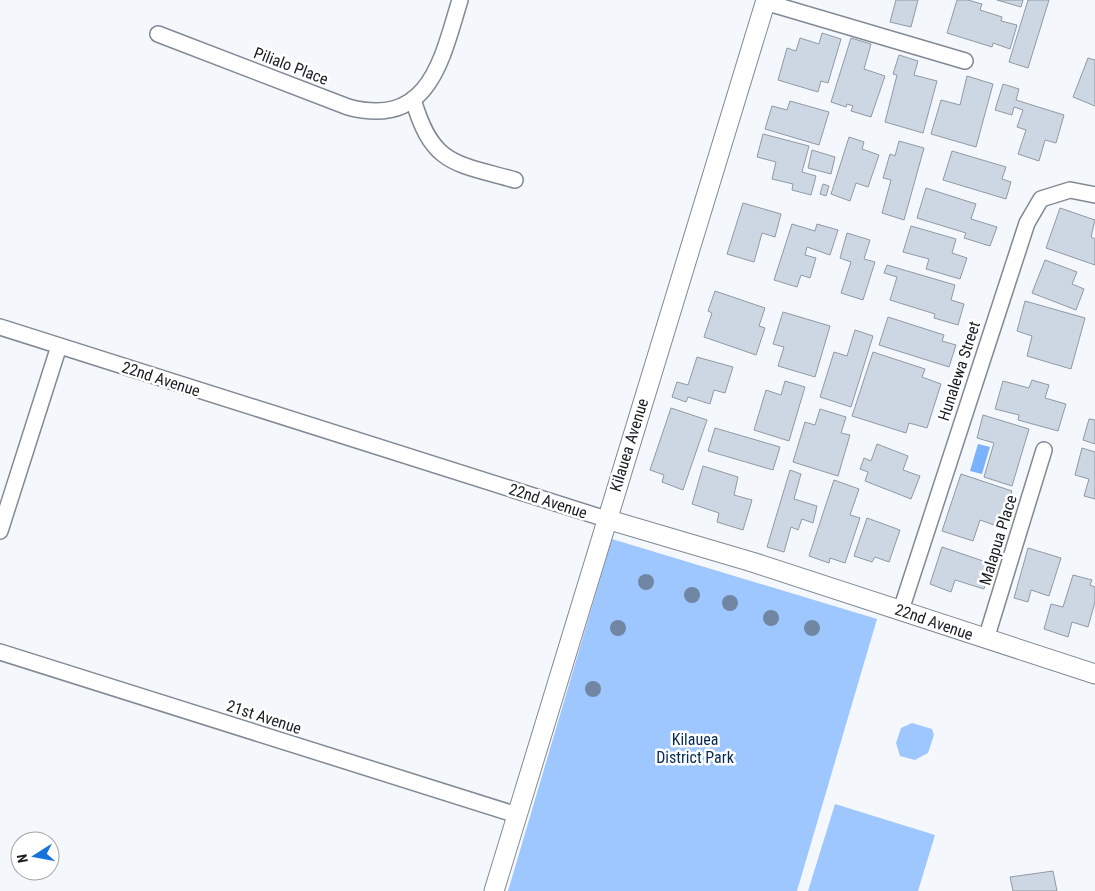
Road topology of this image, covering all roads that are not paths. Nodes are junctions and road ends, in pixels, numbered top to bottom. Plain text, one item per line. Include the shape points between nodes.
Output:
1 (460, 0) edge
2 (766, 1) edge
3 (158, 34) dead end
4 (965, 61) dead end
5 (413, 99) junction
6 (515, 180) dead end
7 (1095, 195) edge
8 (0, 328) edge
9 (59, 346) junction
10 (1044, 450) dead end
11 (606, 520) junction
12 (0, 531) edge
13 (900, 610) junction
14 (986, 640) junction
15 (0, 652) edge
16 (1095, 674) edge
17 (517, 815) junction
18 (494, 891) edge

1 - 5 street via 436,74
2 - 4 street
2 - 11 street, Kilauea Avenue
3 - 5 street, Pilialo Place via 359,110 393,109
5 - 6 street via 421,126 438,151 463,165
7 - 13 street, Hunalewa Street via 1070,190 1041,199 1027,223
8 - 9 street, 22nd Avenue
9 - 11 street, 22nd Avenue
9 - 12 street
10 - 14 street, Malapua Place
11 - 13 street, 22nd Avenue via 752,562
11 - 17 street, Kilauea Avenue
13 - 14 street, 22nd Avenue
14 - 16 street, 22nd Avenue
15 - 17 street, 21st Avenue
17 - 18 street, Kilauea Avenue

